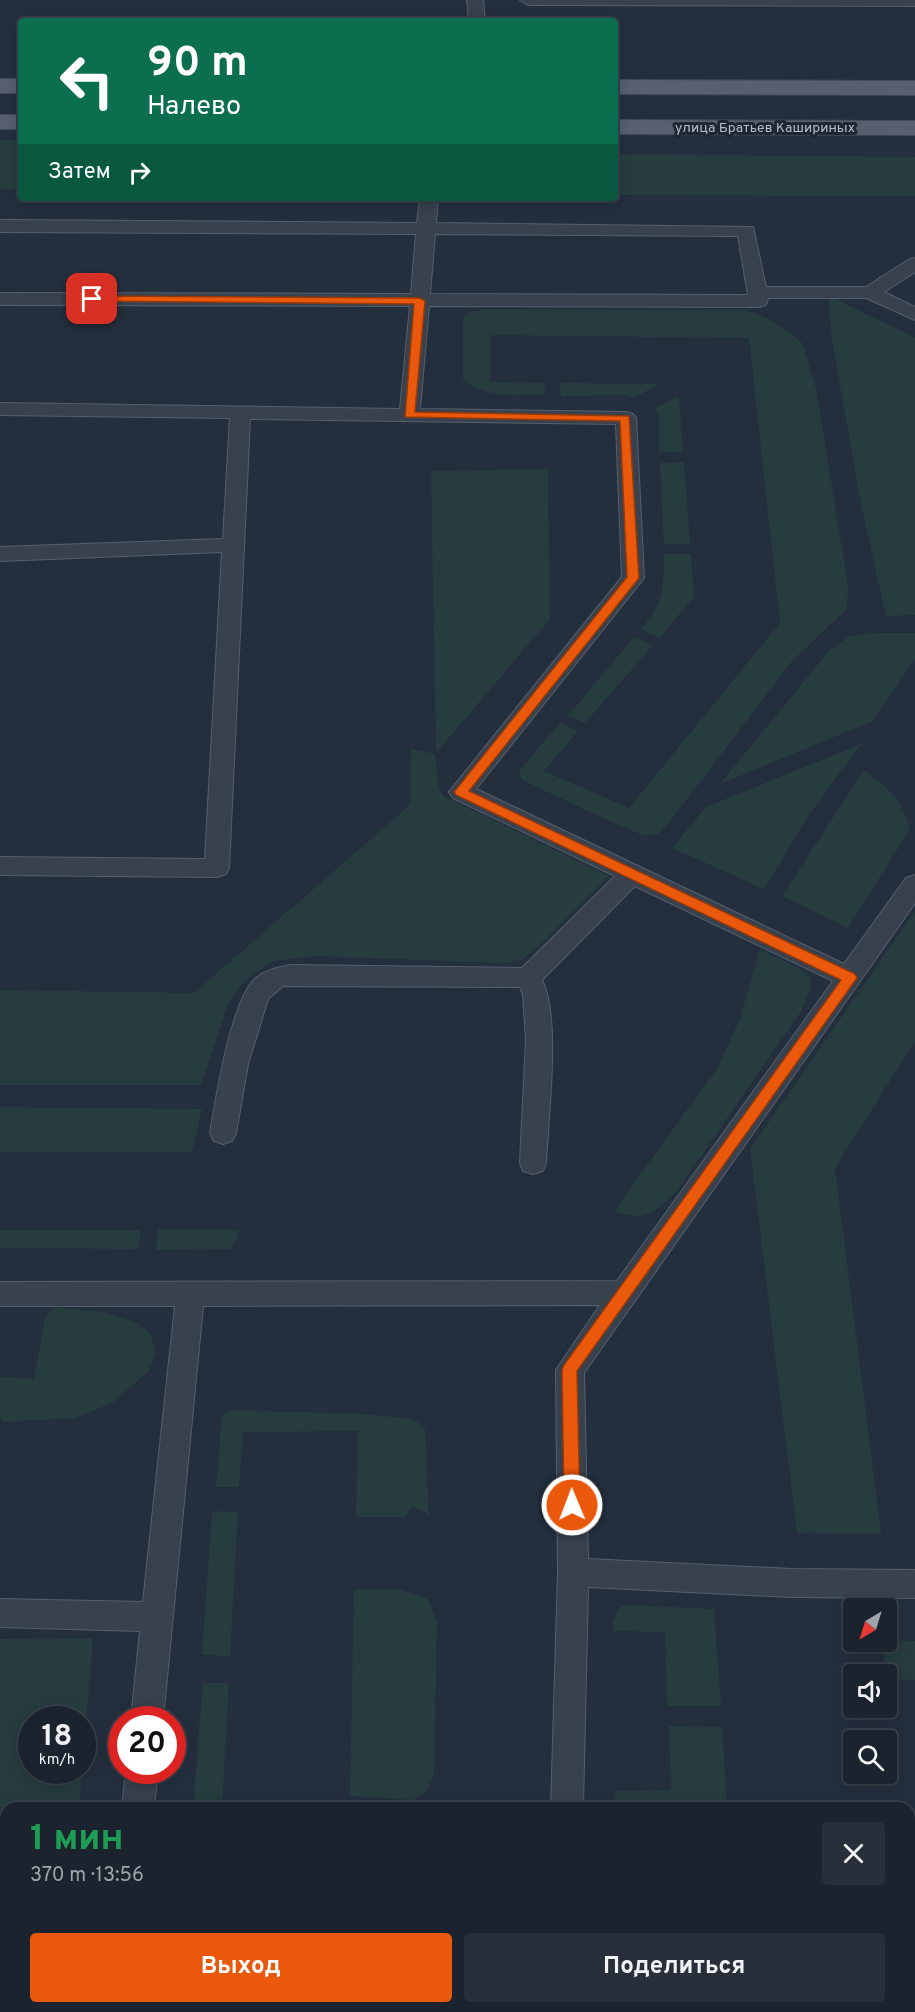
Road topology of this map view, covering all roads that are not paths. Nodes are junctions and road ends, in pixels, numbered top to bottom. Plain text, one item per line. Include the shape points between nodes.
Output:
1 (475, 0) edge
2 (528, 0) edge
3 (915, 1) edge
4 (477, 18) edge
5 (0, 86) edge
6 (18, 86) edge
7 (618, 87) edge
8 (915, 88) edge
9 (0, 122) edge
10 (18, 122) edge
11 (618, 128) edge
12 (915, 128) edge
13 (429, 201) edge
14 (0, 226) edge
15 (427, 230) junction
16 (915, 264) edge
17 (757, 293) junction
18 (870, 293) junction
19 (0, 299) edge
20 (420, 301) junction
21 (915, 314) edge
22 (0, 409) edge
23 (240, 412) junction
24 (409, 415) junction
25 (234, 545) junction
26 (0, 554) edge
27 (0, 866) edge
28 (632, 874) junction
29 (915, 884) edge
30 (528, 978) junction
31 (850, 978) junction
32 (223, 1133) dead end
33 (533, 1163) dead end
34 (190, 1293) junction
35 (626, 1293) junction
36 (0, 1294) edge
37 (573, 1572) junction
38 (915, 1584) edge
39 (0, 1613) edge
40 (157, 1617) junction
41 (148, 1706) edge
42 (141, 1784) edge
43 (139, 1802) edge
44 (567, 1802) edge

1 - 4 lane
2 - 3 lane
5 - 6 main road
7 - 8 main road
9 - 10 main road
11 - 12 main road, улица Братьев Кашириных
13 - 15 lane
14 - 15 lane
15 - 17 lane via 746,231
15 - 20 lane
16 - 18 lane
17 - 18 lane
17 - 20 lane via 759,301
18 - 21 lane
19 - 20 lane
20 - 24 lane
22 - 23 lane
23 - 24 lane
23 - 25 lane
24 - 28 lane via 626,418 633,578 461,792
25 - 26 lane
25 - 27 lane via 217,868
28 - 30 lane
28 - 31 lane
29 - 31 lane
30 - 32 lane via 274,978 259,990 255,999 235,1064
30 - 33 lane via 536,994 539,1040
31 - 35 lane
34 - 35 lane
34 - 36 lane
34 - 40 lane
35 - 37 lane via 570,1370
37 - 38 lane via 791,1583
37 - 44 lane
39 - 40 lane
40 - 41 lane
42 - 43 lane

